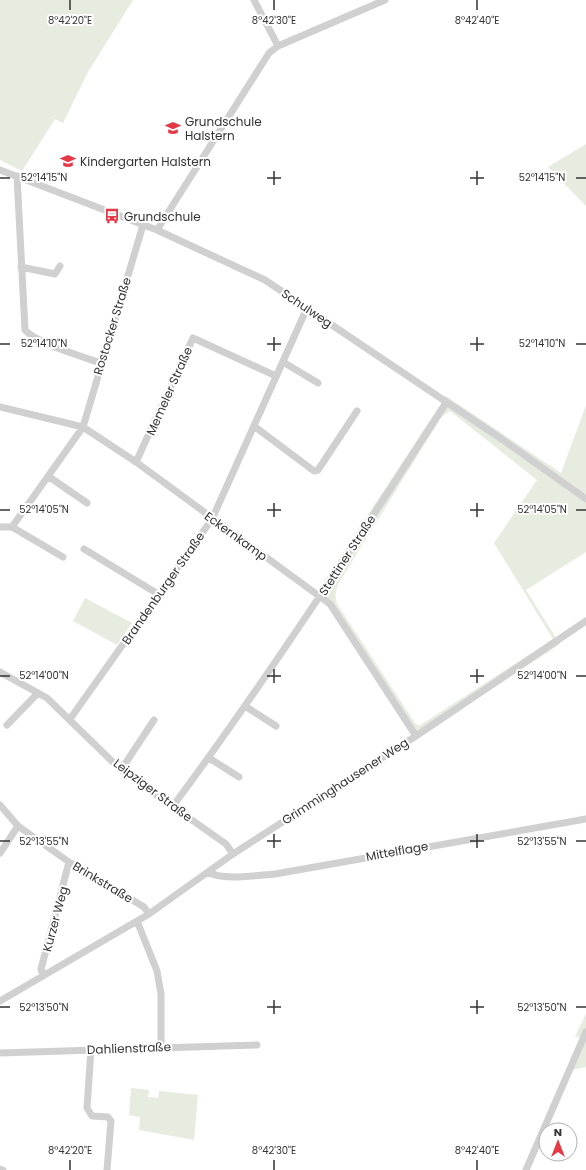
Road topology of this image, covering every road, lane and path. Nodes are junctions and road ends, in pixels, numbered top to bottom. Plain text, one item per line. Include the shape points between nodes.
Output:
1 (254, 0) edge
2 (385, 0) edge
3 (278, 46) junction
4 (0, 170) edge
5 (17, 176) junction
6 (143, 225) junction
7 (157, 230) junction
8 (60, 266) dead end
9 (22, 268) junction
10 (307, 308) junction
11 (283, 362) junction
12 (101, 363) junction
13 (276, 376) junction
14 (318, 383) dead end
15 (446, 403) junction
16 (0, 408) edge
17 (357, 411) dead end
18 (254, 426) junction
19 (83, 427) junction
20 (136, 462) junction
21 (48, 476) junction
22 (586, 499) edge
23 (86, 502) dead end
24 (212, 519) junction
25 (0, 527) edge
26 (12, 527) junction
27 (84, 550) dead end
28 (63, 557) dead end
29 (158, 594) junction
30 (319, 598) junction
31 (586, 621) edge
32 (0, 672) edge
33 (38, 693) junction
34 (245, 706) junction
35 (70, 719) junction
36 (154, 720) dead end
37 (7, 725) dead end
38 (276, 726) dead end
39 (416, 736) junction
40 (209, 758) junction
41 (121, 770) junction
42 (239, 777) dead end
43 (0, 805) edge
44 (173, 806) junction
45 (586, 820) edge
46 (18, 826) junction
47 (0, 853) edge
48 (233, 854) junction
49 (69, 862) junction
50 (208, 872) junction
51 (149, 914) junction
52 (137, 921) junction
53 (43, 976) junction
54 (0, 1000) edge
55 (586, 1032) edge
56 (257, 1045) dead end
57 (161, 1047) junction
58 (91, 1049) junction
59 (0, 1053) edge
60 (0, 1169) edge
61 (3, 1170) edge
62 (107, 1170) edge
63 (526, 1170) edge

1 - 3 street
2 - 3 street
3 - 7 street via 269,53
4 - 5 street, Schulweg
5 - 6 street, Schulweg
5 - 9 street
6 - 7 street, Schulweg
6 - 12 street, Rostocker Straße
7 - 10 street, Schulweg via 265,280
8 - 9 street via 55,274
9 - 12 street via 24,326 29,335
10 - 11 street, Brandenburger Straße
10 - 15 street, Schulweg
11 - 13 street, Brandenburger Straße
11 - 14 street
12 - 19 street, Rostocker Straße
13 - 18 street, Brandenburger Straße
13 - 20 street, Memeler Straße via 193,338
15 - 22 street, Schulweg
15 - 30 street, Stettiner Straße
16 - 19 street, Eckernkamp
17 - 18 street via 318,470 314,471
18 - 24 street, Brandenburger Straße
19 - 20 street, Eckernkamp
19 - 21 street, Rostocker Straße
20 - 24 street, Eckernkamp
21 - 23 street
21 - 26 street, Rostocker Straße
24 - 29 street, Brandenburger Straße
24 - 30 street, Eckernkamp
25 - 26 street
26 - 28 street
27 - 29 street
29 - 35 street, Brandenburger Straße
30 - 34 street, Stettiner Straße
30 - 39 street, Eckernkamp via 330,604
31 - 39 street, Grimminghausener Weg
32 - 33 street, Leipziger Straße
33 - 35 street, Leipziger Straße
33 - 37 street
34 - 38 street
34 - 40 street, Stettiner Straße
35 - 41 street, Leipziger Straße
36 - 41 street
39 - 48 street, Grimminghausener Weg
40 - 42 street
40 - 44 street, Stettiner Straße
41 - 44 street, Leipziger Straße
43 - 46 street, Brinkstraße
44 - 48 street, Leipziger Straße via 226,844
45 - 50 street, Mittelflage via 275,874 214,876
46 - 47 street
46 - 49 street, Brinkstraße
48 - 50 street, Grimminghausener Weg
49 - 51 street, Brinkstraße via 144,907
49 - 53 street, Kurzer Weg via 41,968
50 - 51 street, Grimminghausener Weg
51 - 52 street, Grimminghausener Weg
52 - 53 street, Grimminghausener Weg
52 - 57 street via 156,971 161,994
53 - 54 street, Grimminghausener Weg
55 - 63 street
56 - 57 street, Dahlienstraße
57 - 58 street, Dahlienstraße
58 - 59 street, Dahlienstraße
58 - 62 street via 87,1108 92,1116 108,1118 111,1121
60 - 61 street

